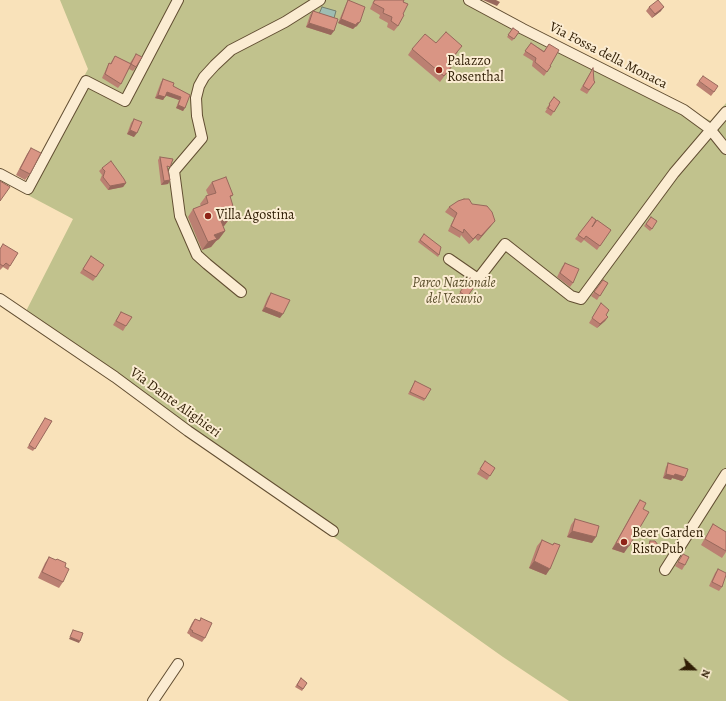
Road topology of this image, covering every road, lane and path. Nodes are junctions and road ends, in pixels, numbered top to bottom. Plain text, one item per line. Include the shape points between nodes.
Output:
1 (178, 0) edge
2 (320, 0) edge
3 (469, 0) edge
4 (726, 112) edge
5 (710, 129) junction
6 (726, 149) edge
7 (0, 174) edge
8 (449, 259) dead end
9 (241, 292) dead end
10 (0, 299) edge
11 (726, 474) edge
12 (333, 532) dead end
13 (665, 570) dead end
14 (178, 664) dead end
15 (153, 701) edge

1 - 7 street via 125,101 86,81 28,189
2 - 9 street via 232,50 204,77 196,98 202,138 174,171 180,216 197,255
3 - 5 street, Via Fossa della Monaca via 684,110
4 - 5 street
5 - 6 street, Via Fossa della Monaca
5 - 8 street via 674,173 581,299 571,296 505,244 478,279
10 - 12 street, Via Dante Alighieri via 115,377
11 - 13 street
14 - 15 street

